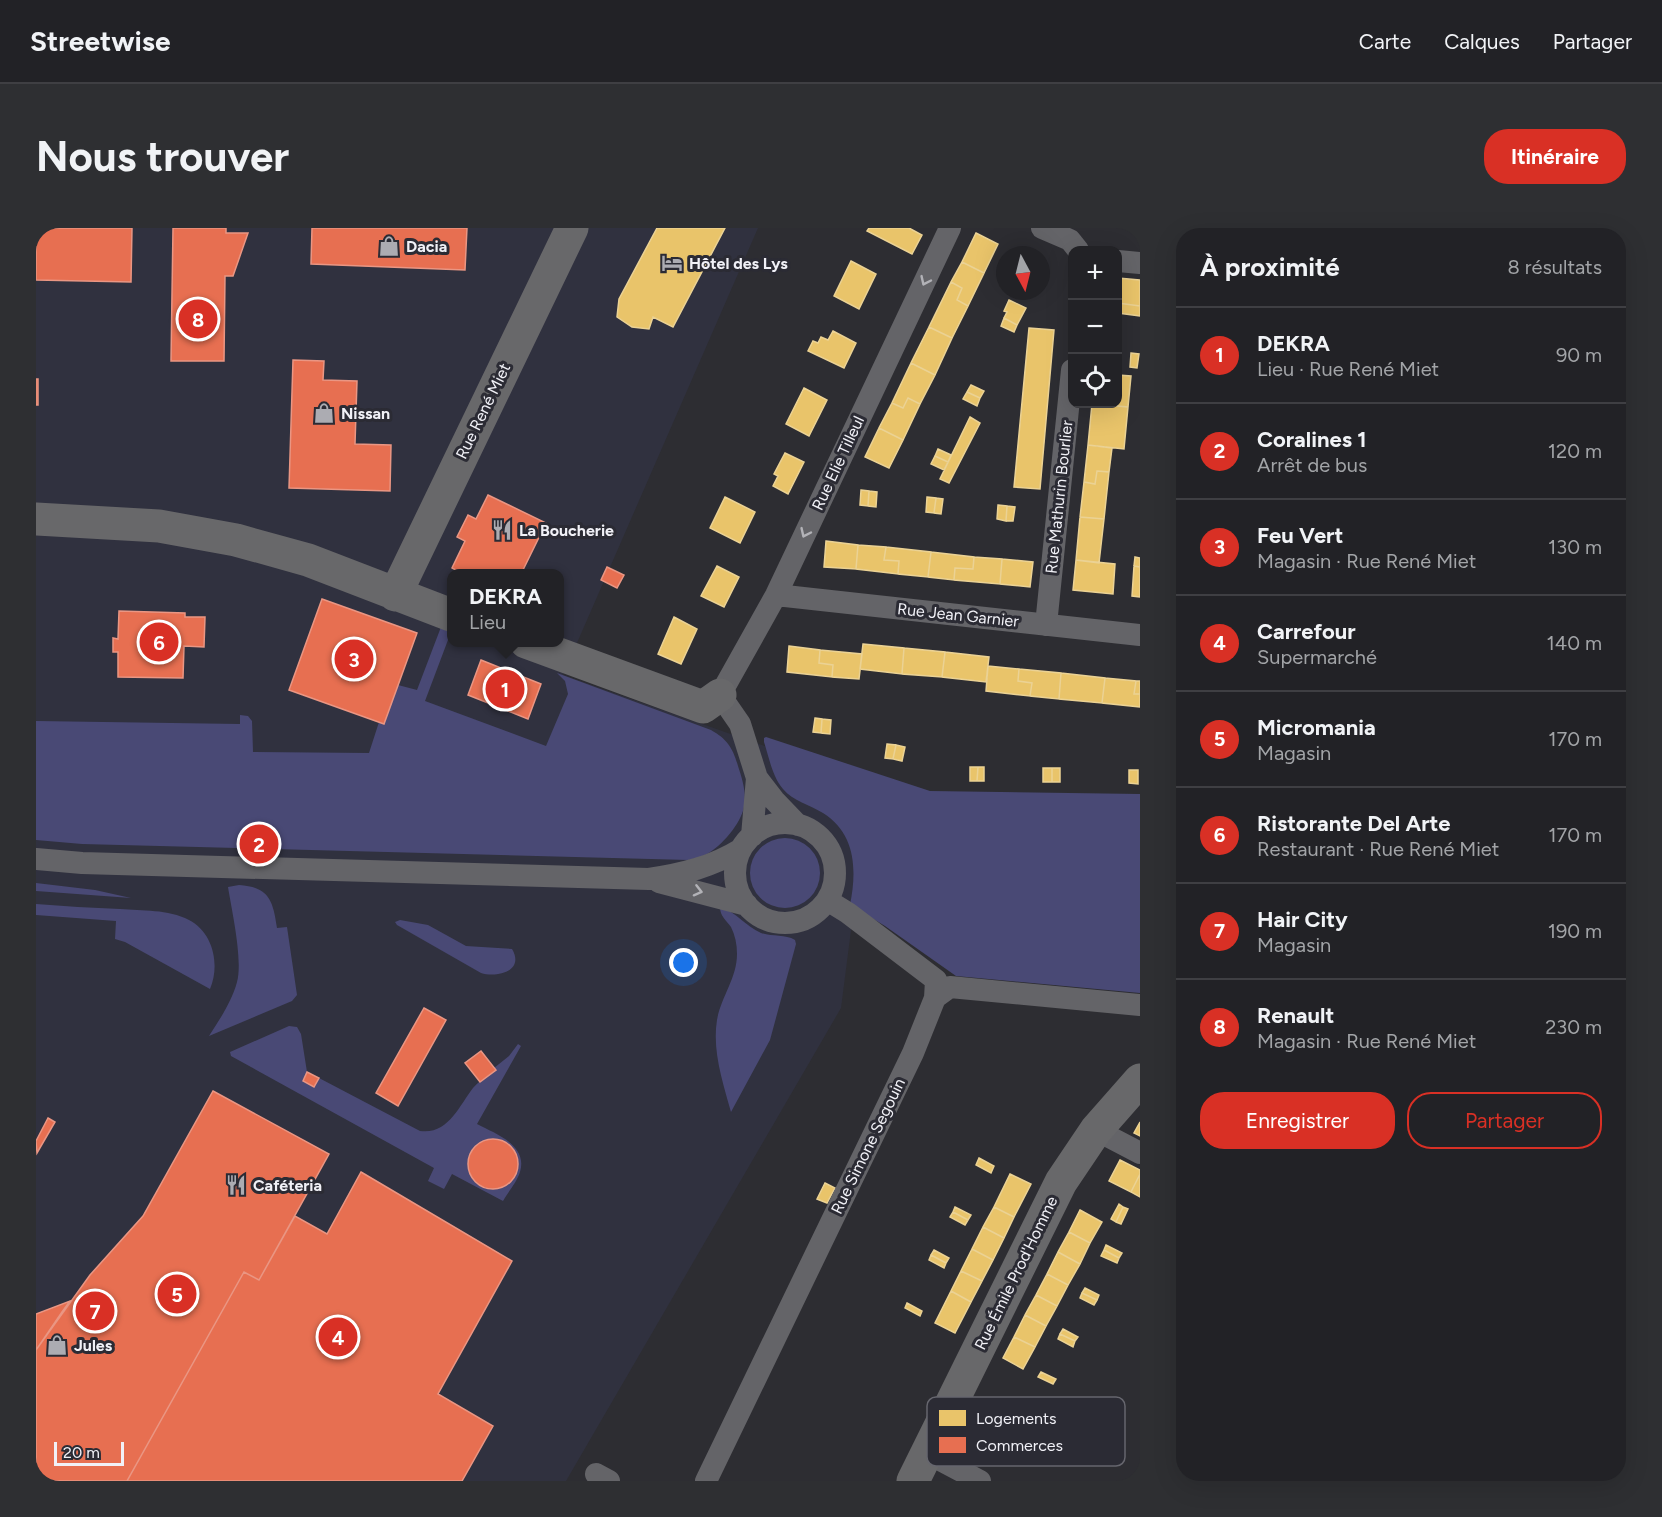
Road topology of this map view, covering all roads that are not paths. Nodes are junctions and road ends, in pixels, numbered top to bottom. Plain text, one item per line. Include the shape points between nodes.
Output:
1 (572, 228) edge
2 (950, 228) edge
3 (1042, 228) edge
4 (1075, 240) edge
5 (1122, 261) edge
6 (1140, 263) edge
7 (1068, 408) edge
8 (36, 519) edge
9 (395, 595) junction
10 (776, 595) junction
11 (447, 614) edge
12 (1046, 625) junction
13 (1140, 635) edge
14 (540, 647) edge
15 (720, 695) junction
16 (757, 778) junction
17 (798, 825) junction
18 (746, 842) junction
19 (36, 859) edge
20 (649, 879) junction
21 (827, 900) junction
22 (747, 905) junction
23 (935, 998) junction
24 (1140, 1005) edge
25 (1140, 1080) edge
26 (1096, 1130) junction
27 (1140, 1153) edge
28 (955, 1397) edge
29 (927, 1453) edge
30 (920, 1467) edge
31 (706, 1481) edge
32 (980, 1481) edge

1 - 9 street, Rue René Miet
2 -> 10 street, Rue Elie Tilleul
3 - 4 street
5 - 6 street
7 - 12 street, Rue Mathurin Bourlier
8 - 9 street via 159,526 236,540 308,560
9 - 11 street
10 - 12 street, Rue Jean Garnier
10 - 15 street, Rue Elie Tilleul
12 - 13 street, Rue Jean Garnier
14 - 15 street via 703,707
15 - 16 street via 740,724
16 - 17 street
16 - 18 street
17 - 18 street via 768,826
17 - 21 street via 816,833 831,853 835,877
18 - 20 street via 719,861 693,871
18 - 22 street via 735,870 739,893
19 - 20 street
20 -> 22 street
21 - 22 street via 807,918 785,923 762,917
21 - 23 street via 936,980
23 - 24 street via 950,987
23 - 31 street, Rue Simone Segouin via 913,1053
25 - 26 street, Rue Émile Prod'Homme
26 - 27 street
26 - 28 street, Rue Émile Prod'Homme via 1061,1182
29 - 30 street, Rue Émile Prod'Homme
30 - 32 street

